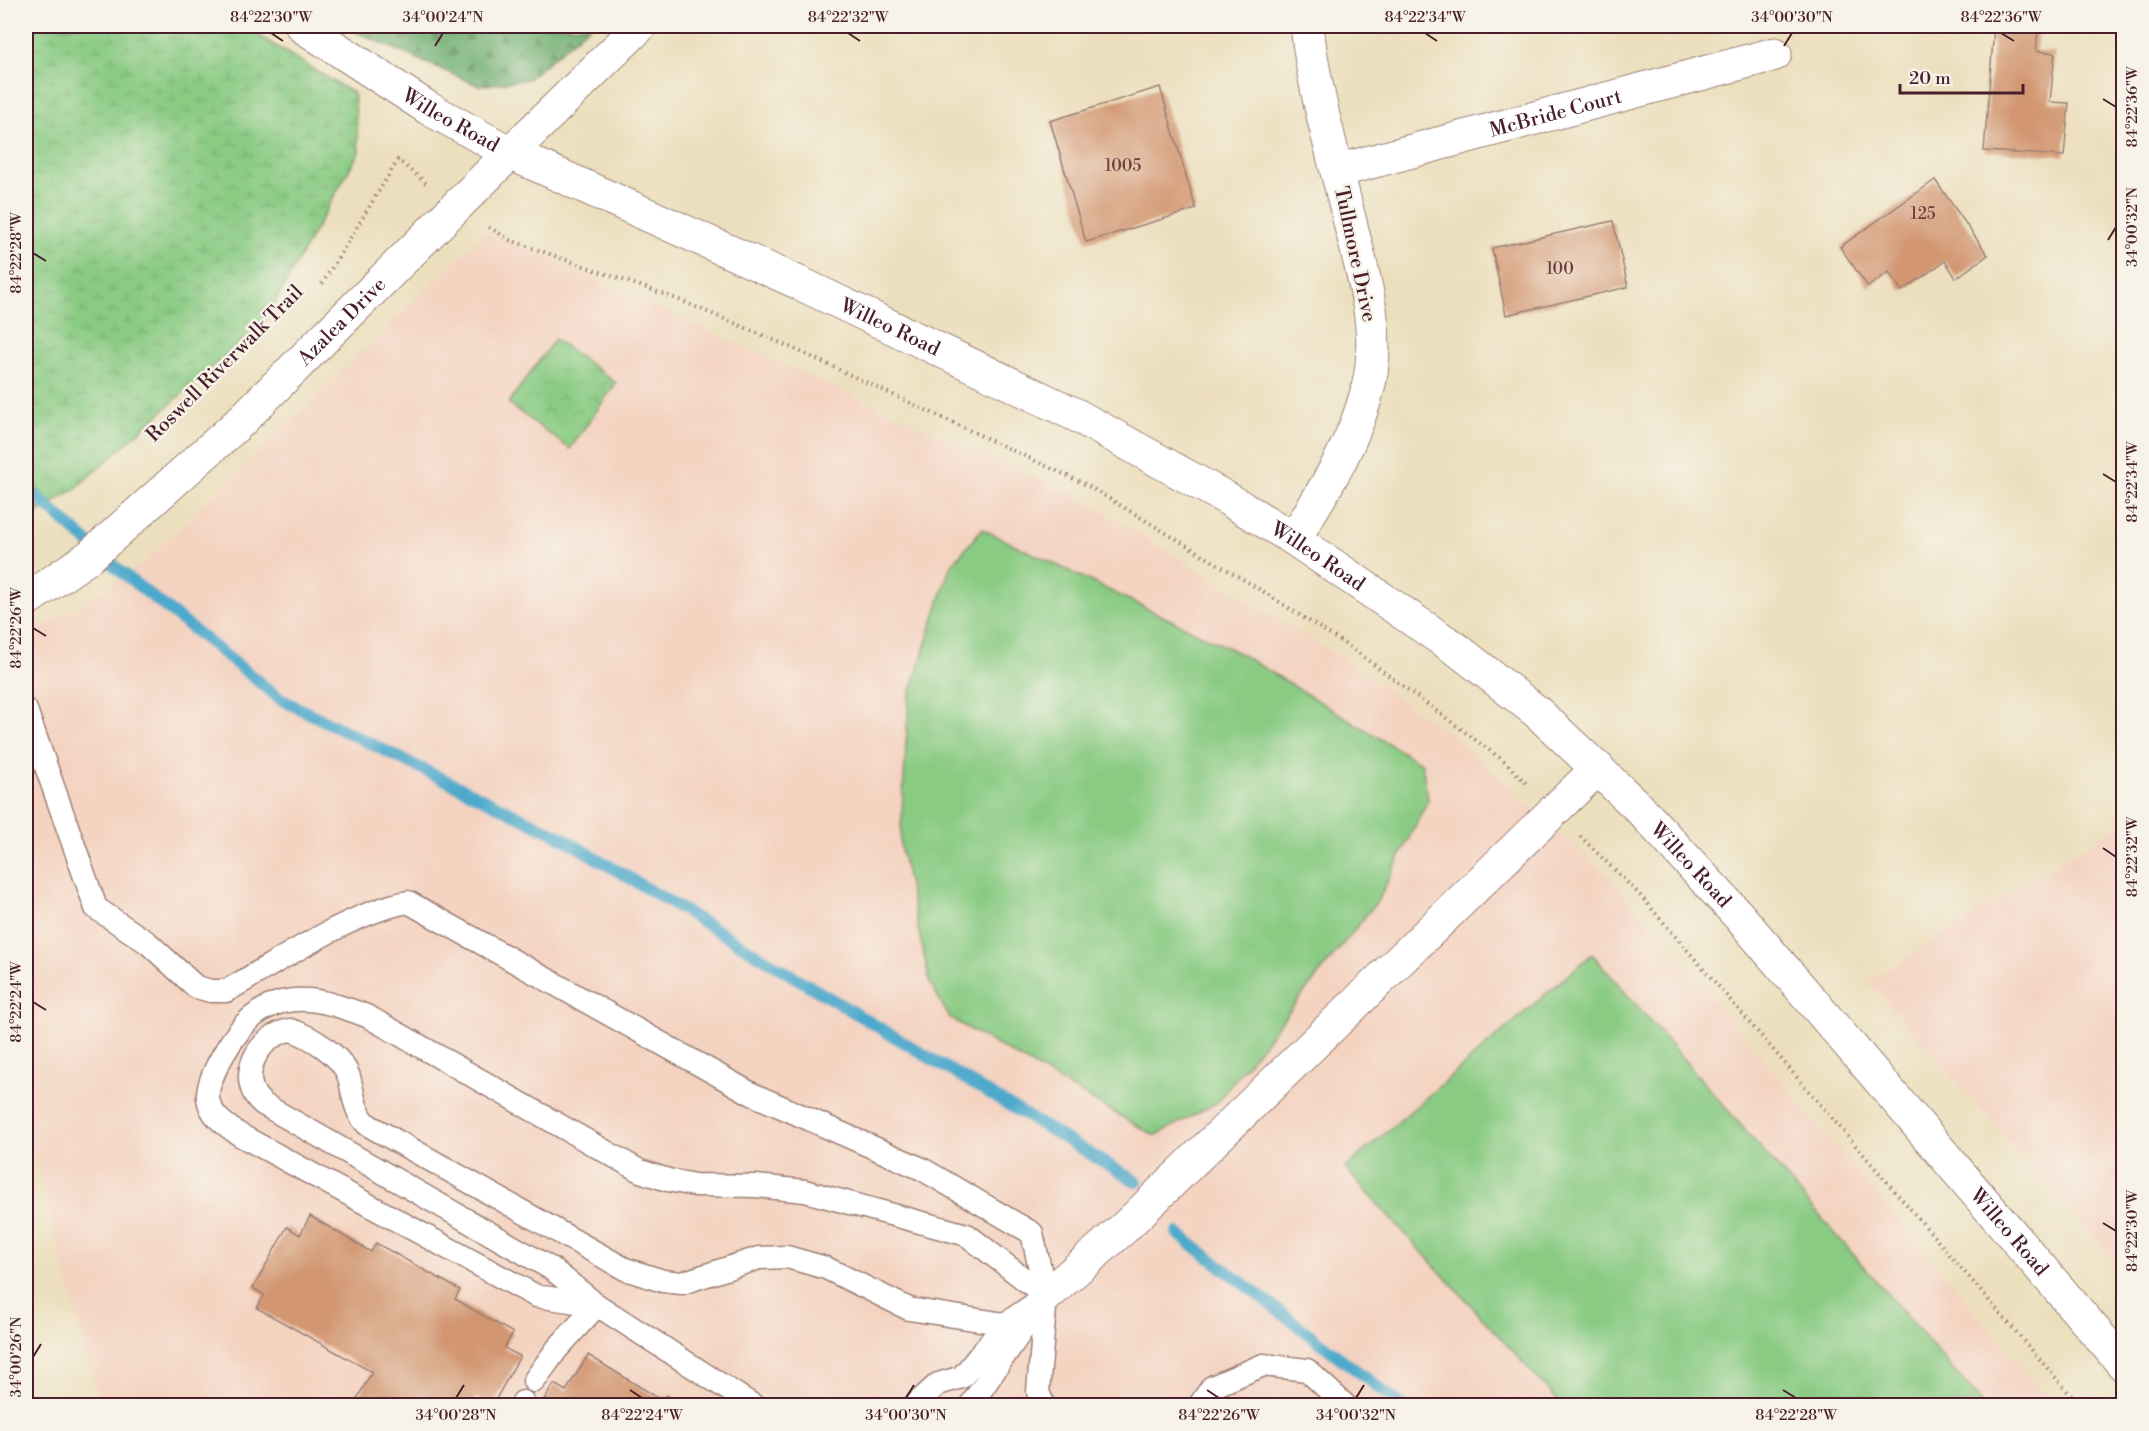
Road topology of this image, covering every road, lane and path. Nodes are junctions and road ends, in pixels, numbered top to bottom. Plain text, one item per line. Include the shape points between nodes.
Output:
1 (302, 26) edge
2 (640, 26) edge
3 (1307, 26) edge
4 (1775, 54) dead end
5 (510, 153) junction
6 (1337, 171) junction
7 (454, 207) junction
8 (320, 287) dead end
9 (1294, 539) junction
10 (26, 600) edge
11 (26, 710) edge
12 (1598, 768) junction
13 (1555, 810) junction
14 (1046, 1296) junction
15 (597, 1305) junction
16 (1005, 1324) junction
17 (2124, 1365) edge
18 (534, 1381) dead end
19 (754, 1406) edge
20 (914, 1406) edge
21 (970, 1406) edge
22 (1044, 1406) edge
23 (1199, 1406) edge
24 (1347, 1406) edge
25 (2080, 1406) edge

1 - 5 street, Willeo Road via 428,108
2 - 5 street, Azalea Drive
3 - 6 street, Tullmore Drive
4 - 6 street, McBride Court
5 - 7 street, Azalea Drive
5 - 9 street, Willeo Road via 797,282 1076,414
6 - 9 street, Tullmore Drive via 1367,290 1373,335 1369,386 1352,437 1332,478
7 - 8 path, Roswell Riverwalk Trail via 398,160
7 - 10 street, Azalea Drive via 239,423 115,535
7 - 13 path via 510,240 677,299 768,337 1085,484 1357,652 1504,761
9 - 12 street, Willeo Road via 1474,663 1537,712
11 - 14 lane via 96,908 148,943 196,987 226,991 356,919 383,906 408,902 752,1094 922,1169 1032,1233
12 - 13 street
12 - 17 street, Willeo Road via 1738,915
13 - 14 street via 1124,1228
13 - 25 path via 1639,894
14 - 15 lane via 967,1235 805,1191 695,1185 640,1171 367,1016 339,1006 308,1000 281,1002 252,1016 230,1043 208,1098 218,1118 234,1131 536,1296
14 - 16 lane
14 - 21 lane
14 - 22 lane via 1038,1392
15 - 16 lane via 552,1269 263,1104 249,1083 252,1066 264,1046 284,1031 298,1032 341,1061 358,1113 368,1125 625,1269 682,1283 759,1258 787,1257 826,1268 909,1309
15 - 18 lane via 556,1348
15 - 19 lane
16 - 20 lane via 962,1377 938,1384
23 - 24 lane via 1212,1387 1263,1365 1307,1370

